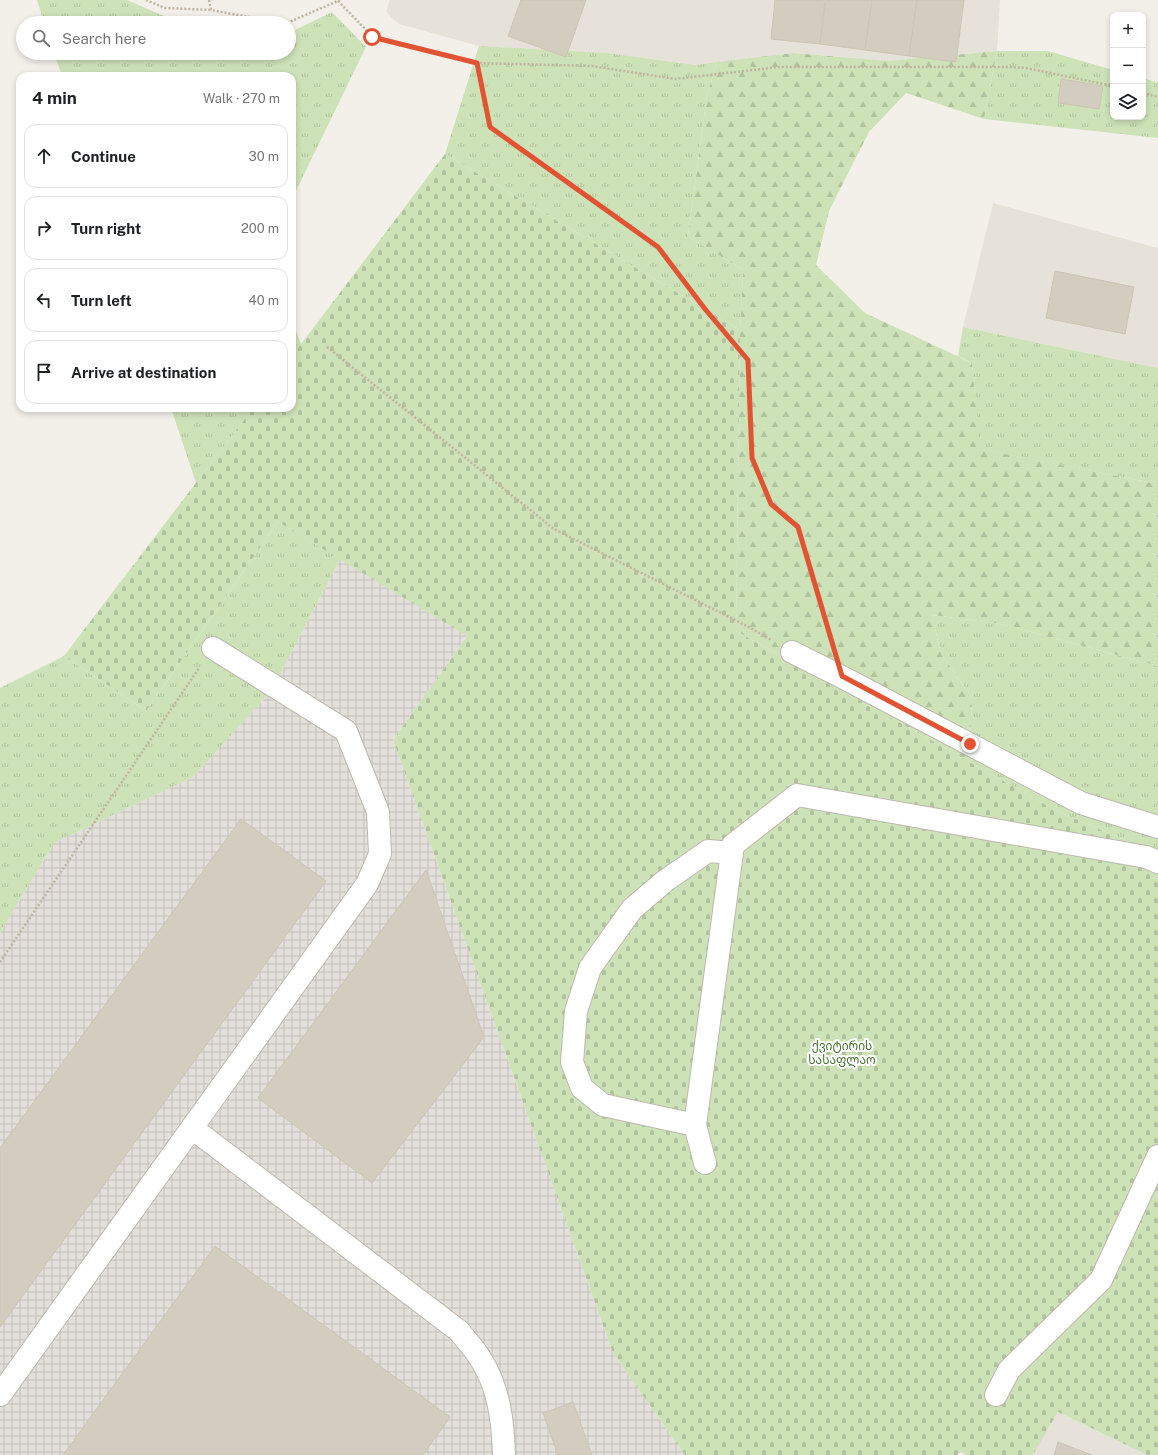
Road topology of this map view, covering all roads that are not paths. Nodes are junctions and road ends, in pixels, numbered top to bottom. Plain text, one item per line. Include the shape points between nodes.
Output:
1 (213, 648) road end
2 (792, 652) road end
3 (1158, 827) edge
4 (732, 853) junction
5 (1158, 862) edge
6 (694, 1125) junction
7 (192, 1128) junction
8 (1158, 1156) edge
9 (705, 1163) dead end
10 (0, 1395) edge
11 (996, 1395) dead end
12 (504, 1455) edge

1 - 7 street via 346,731 378,812 380,854 367,884
2 - 3 street via 1081,803
4 - 5 street via 733,845 797,795 1146,857
4 - 6 street
4 - 6 street via 708,851 665,880 632,909 590,968 576,1011 572,1062 582,1088 603,1105
6 - 9 street
7 - 10 street
7 - 12 street via 459,1331 480,1358 494,1386 503,1423
8 - 11 street via 1101,1280 1009,1370

